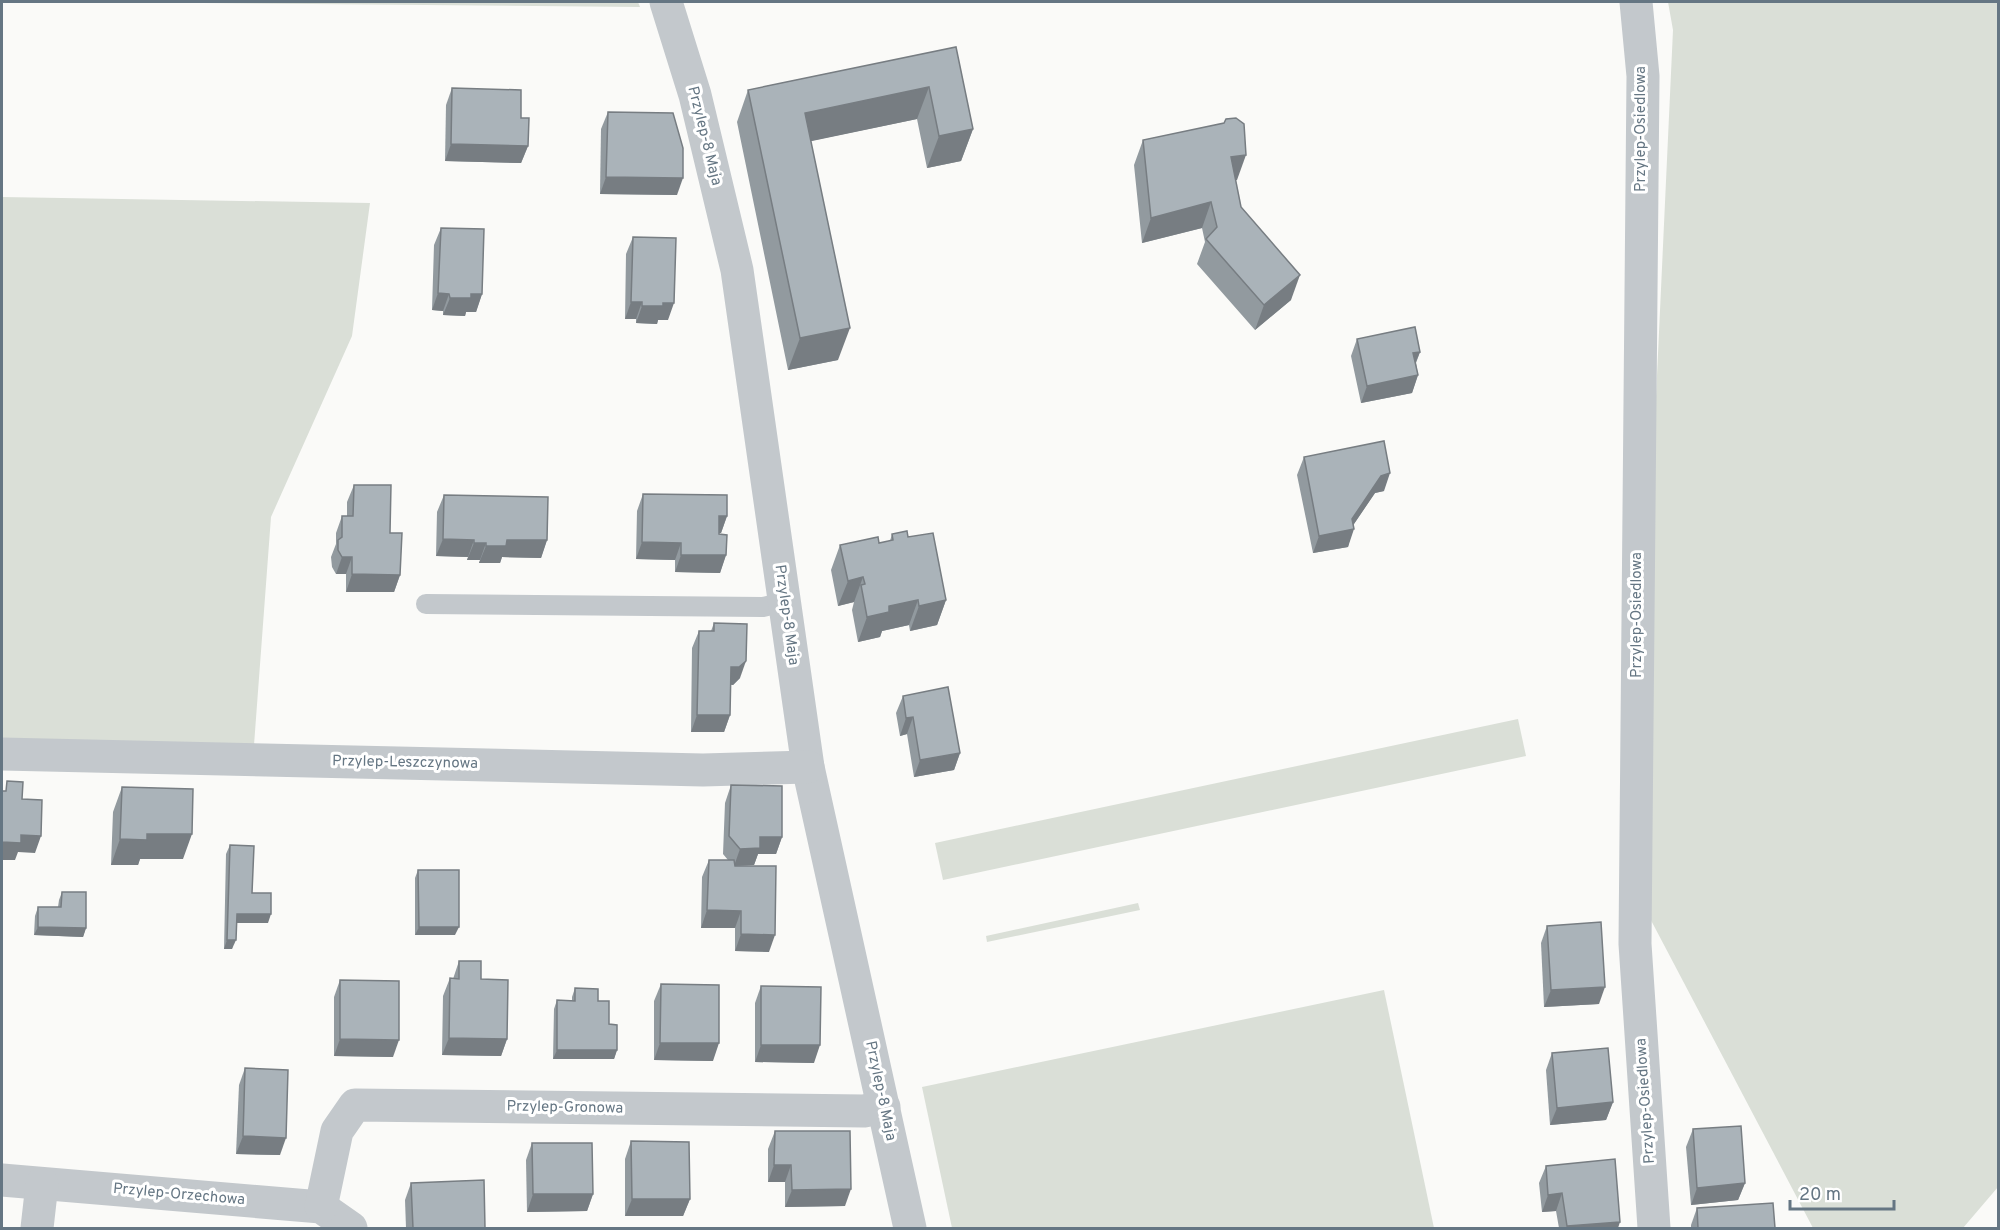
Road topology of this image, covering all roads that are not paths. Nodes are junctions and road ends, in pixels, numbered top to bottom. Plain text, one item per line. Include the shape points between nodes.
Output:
1 (666, 2) edge
2 (1636, 2) edge
3 (784, 602) junction
4 (426, 604) dead end
5 (2, 754) edge
6 (808, 767) junction
7 (884, 1107) junction
8 (2, 1180) edge
9 (42, 1184) junction
10 (321, 1207) junction
11 (37, 1228) edge
12 (351, 1228) edge
13 (910, 1228) edge
14 (1654, 1228) edge

1 - 3 street, Przylep-8 Maja via 695,95 737,270
2 - 14 street, Przylep-Osiedlowa via 1643,76 1635,944
3 - 4 lane via 763,607
3 - 6 street, Przylep-8 Maja
5 - 6 street, Przylep-Leszczynowa via 702,770
6 - 7 street, Przylep-8 Maja
7 - 10 street, Przylep-Gronowa via 864,1111 355,1105 338,1131
7 - 13 street, Przylep-8 Maja
8 - 9 street, Przylep-Orzechowa
9 - 10 street, Przylep-Orzechowa
9 - 11 street
10 - 12 street

